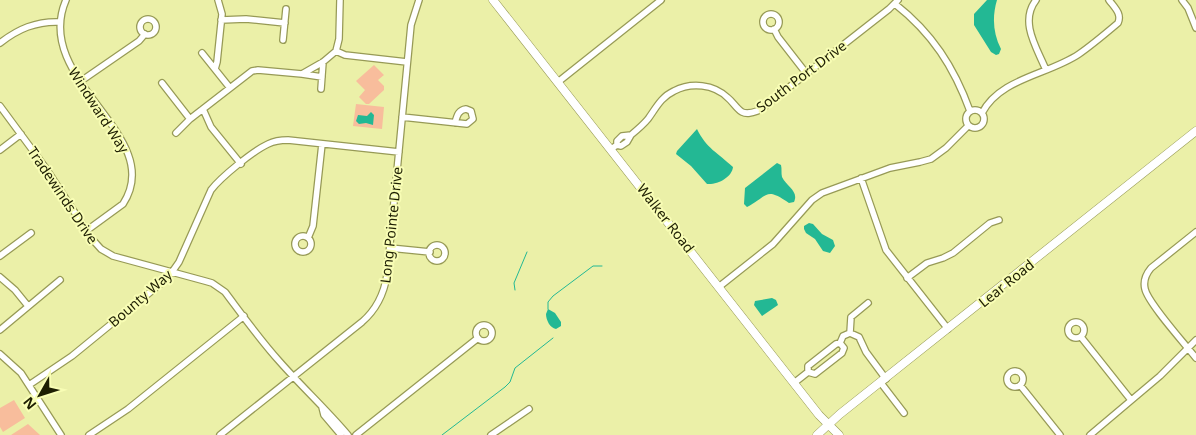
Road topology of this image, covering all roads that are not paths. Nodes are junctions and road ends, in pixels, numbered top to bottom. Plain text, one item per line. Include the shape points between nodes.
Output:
1 (66, 0) edge
2 (218, 0) edge
3 (340, 0) edge
4 (419, 0) edge
5 (493, 0) edge
6 (661, 0) edge
7 (1036, 0) edge
8 (1109, 0) edge
9 (1182, 0) edge
10 (896, 2) edge
11 (286, 8) dead end
12 (221, 20) junction
13 (60, 22) junction
14 (284, 23) junction
15 (1196, 28) edge
16 (774, 29) dead end
17 (145, 34) dead end
18 (283, 40) dead end
19 (0, 43) edge
20 (336, 51) junction
21 (202, 53) dead end
22 (323, 62) junction
23 (407, 62) junction
24 (215, 69) junction
25 (1046, 70) junction
26 (806, 73) junction
27 (302, 74) junction
28 (322, 77) junction
29 (81, 81) junction
30 (558, 82) junction
31 (162, 83) dead end
32 (230, 88) junction
33 (321, 89) dead end
34 (0, 106) edge
35 (203, 109) junction
36 (970, 111) junction
37 (982, 113) junction
38 (402, 117) junction
39 (190, 119) junction
40 (455, 122) dead end
41 (968, 126) junction
42 (1196, 131) edge
43 (176, 133) dead end
44 (21, 134) junction
45 (322, 144) junction
46 (614, 147) junction
47 (0, 150) edge
48 (398, 152) junction
49 (240, 164) junction
50 (861, 178) junction
51 (1000, 220) dead end
52 (86, 231) junction
53 (1196, 232) edge
54 (30, 234) dead end
55 (308, 238) dead end
56 (390, 248) junction
57 (430, 252) dead end
58 (0, 256) edge
59 (172, 272) junction
60 (0, 277) edge
61 (907, 278) junction
62 (60, 280) dead end
63 (720, 286) junction
64 (868, 303) dead end
65 (28, 306) junction
66 (244, 316) junction
67 (948, 329) junction
68 (0, 330) edge
69 (850, 333) junction
70 (1081, 337) dead end
71 (478, 338) dead end
72 (1196, 340) edge
73 (840, 343) junction
74 (1189, 349) junction
75 (0, 354) edge
76 (1196, 358) edge
77 (808, 372) junction
78 (294, 376) junction
79 (884, 381) junction
80 (794, 383) junction
81 (29, 385) junction
82 (1020, 385) dead end
83 (1131, 400) junction
84 (322, 407) junction
85 (529, 409) dead end
86 (904, 413) dead end
87 (829, 425) junction
88 (61, 435) edge
89 (89, 435) edge
90 (220, 435) edge
91 (340, 435) edge
92 (348, 435) edge
93 (356, 435) edge
94 (491, 435) edge
95 (817, 435) edge
96 (839, 435) edge
97 (1060, 435) edge
98 (1090, 435) edge

1 - 13 street, Windward Way
2 - 12 street
3 - 20 street via 340,36
4 - 23 street, Long Pointe Drive via 411,22
5 - 30 street, Walker Road
6 - 30 street
7 - 25 street via 1028,12 1028,24
8 - 25 street via 1119,13 1118,23 1079,54
9 - 15 street
10 - 26 street, South Port Drive
10 - 36 street via 920,25 944,56
11 - 14 street
12 - 14 street
12 - 24 street
13 - 19 street via 28,26
13 - 29 street, Windward Way via 64,52
14 - 18 street
16 - 26 street
17 - 29 street via 139,42
20 - 22 street
20 - 23 street via 345,55
21 - 24 street
22 - 27 street
22 - 28 street
23 - 38 street, Long Pointe Drive
24 - 32 street
25 - 37 street via 1009,86 995,96
26 - 46 street, South Port Drive via 760,110 749,113 740,110 713,88 692,85 678,89 662,98 626,143
27 - 28 street
27 - 32 street via 256,70
28 - 33 street
29 - 52 street, Windward Way via 125,146 132,165 131,181 123,204
30 - 46 street, Walker Road
31 - 39 street
32 - 35 street
34 - 44 street, Tradewinds Drive
35 - 39 street
35 - 49 street via 211,127
36 - 37 street
36 - 41 street via 965,118
37 - 41 street via 984,119 980,127
38 - 40 street
38 - 48 street, Long Pointe Drive
39 - 43 street
41 - 50 street via 931,159
42 - 67 street, Lear Road
44 - 47 street
44 - 52 street, Tradewinds Drive
45 - 48 street, Bounty Way
45 - 49 street, Bounty Way via 279,141 265,146
45 - 55 street via 313,226
46 - 63 street, Walker Road
48 - 56 street, Long Pointe Drive
49 - 59 street, Bounty Way via 218,181 210,192
50 - 61 street via 886,250
50 - 63 street via 816,197 773,244
51 - 61 street via 990,223 953,253 927,263
52 - 59 street, Tradewinds Drive via 96,245 110,255
53 - 74 street via 1151,268 1144,286 1149,298
54 - 58 street
56 - 57 street
56 - 78 street, Long Pointe Drive via 384,289 374,310
59 - 66 street, Tradewinds Drive via 219,287
59 - 81 street, Bounty Way via 75,354
60 - 65 street
61 - 67 street
62 - 65 street
63 - 80 street, Walker Road
64 - 69 street via 851,317
65 - 68 street
66 - 78 street, Tradewinds Drive
66 - 89 street via 128,409
67 - 79 street, Lear Road
69 - 73 street via 843,336
69 - 79 street via 858,337
70 - 83 street
71 - 93 street
72 - 74 street
73 - 77 street via 808,366
73 - 77 street via 844,348 842,353 815,374
74 - 76 street
74 - 83 street
75 - 81 street
77 - 80 street
78 - 84 street, Tradewinds Drive
78 - 90 street, Long Pointe Drive
79 - 86 street
79 - 87 street, Lear Road
80 - 87 street, Walker Road
81 - 88 street
82 - 97 street
83 - 98 street
84 - 91 street, Tradewinds Drive via 324,415
84 - 92 street, Tradewinds Drive
85 - 94 street
87 - 95 street, Lear Road
87 - 96 street, Walker Road

